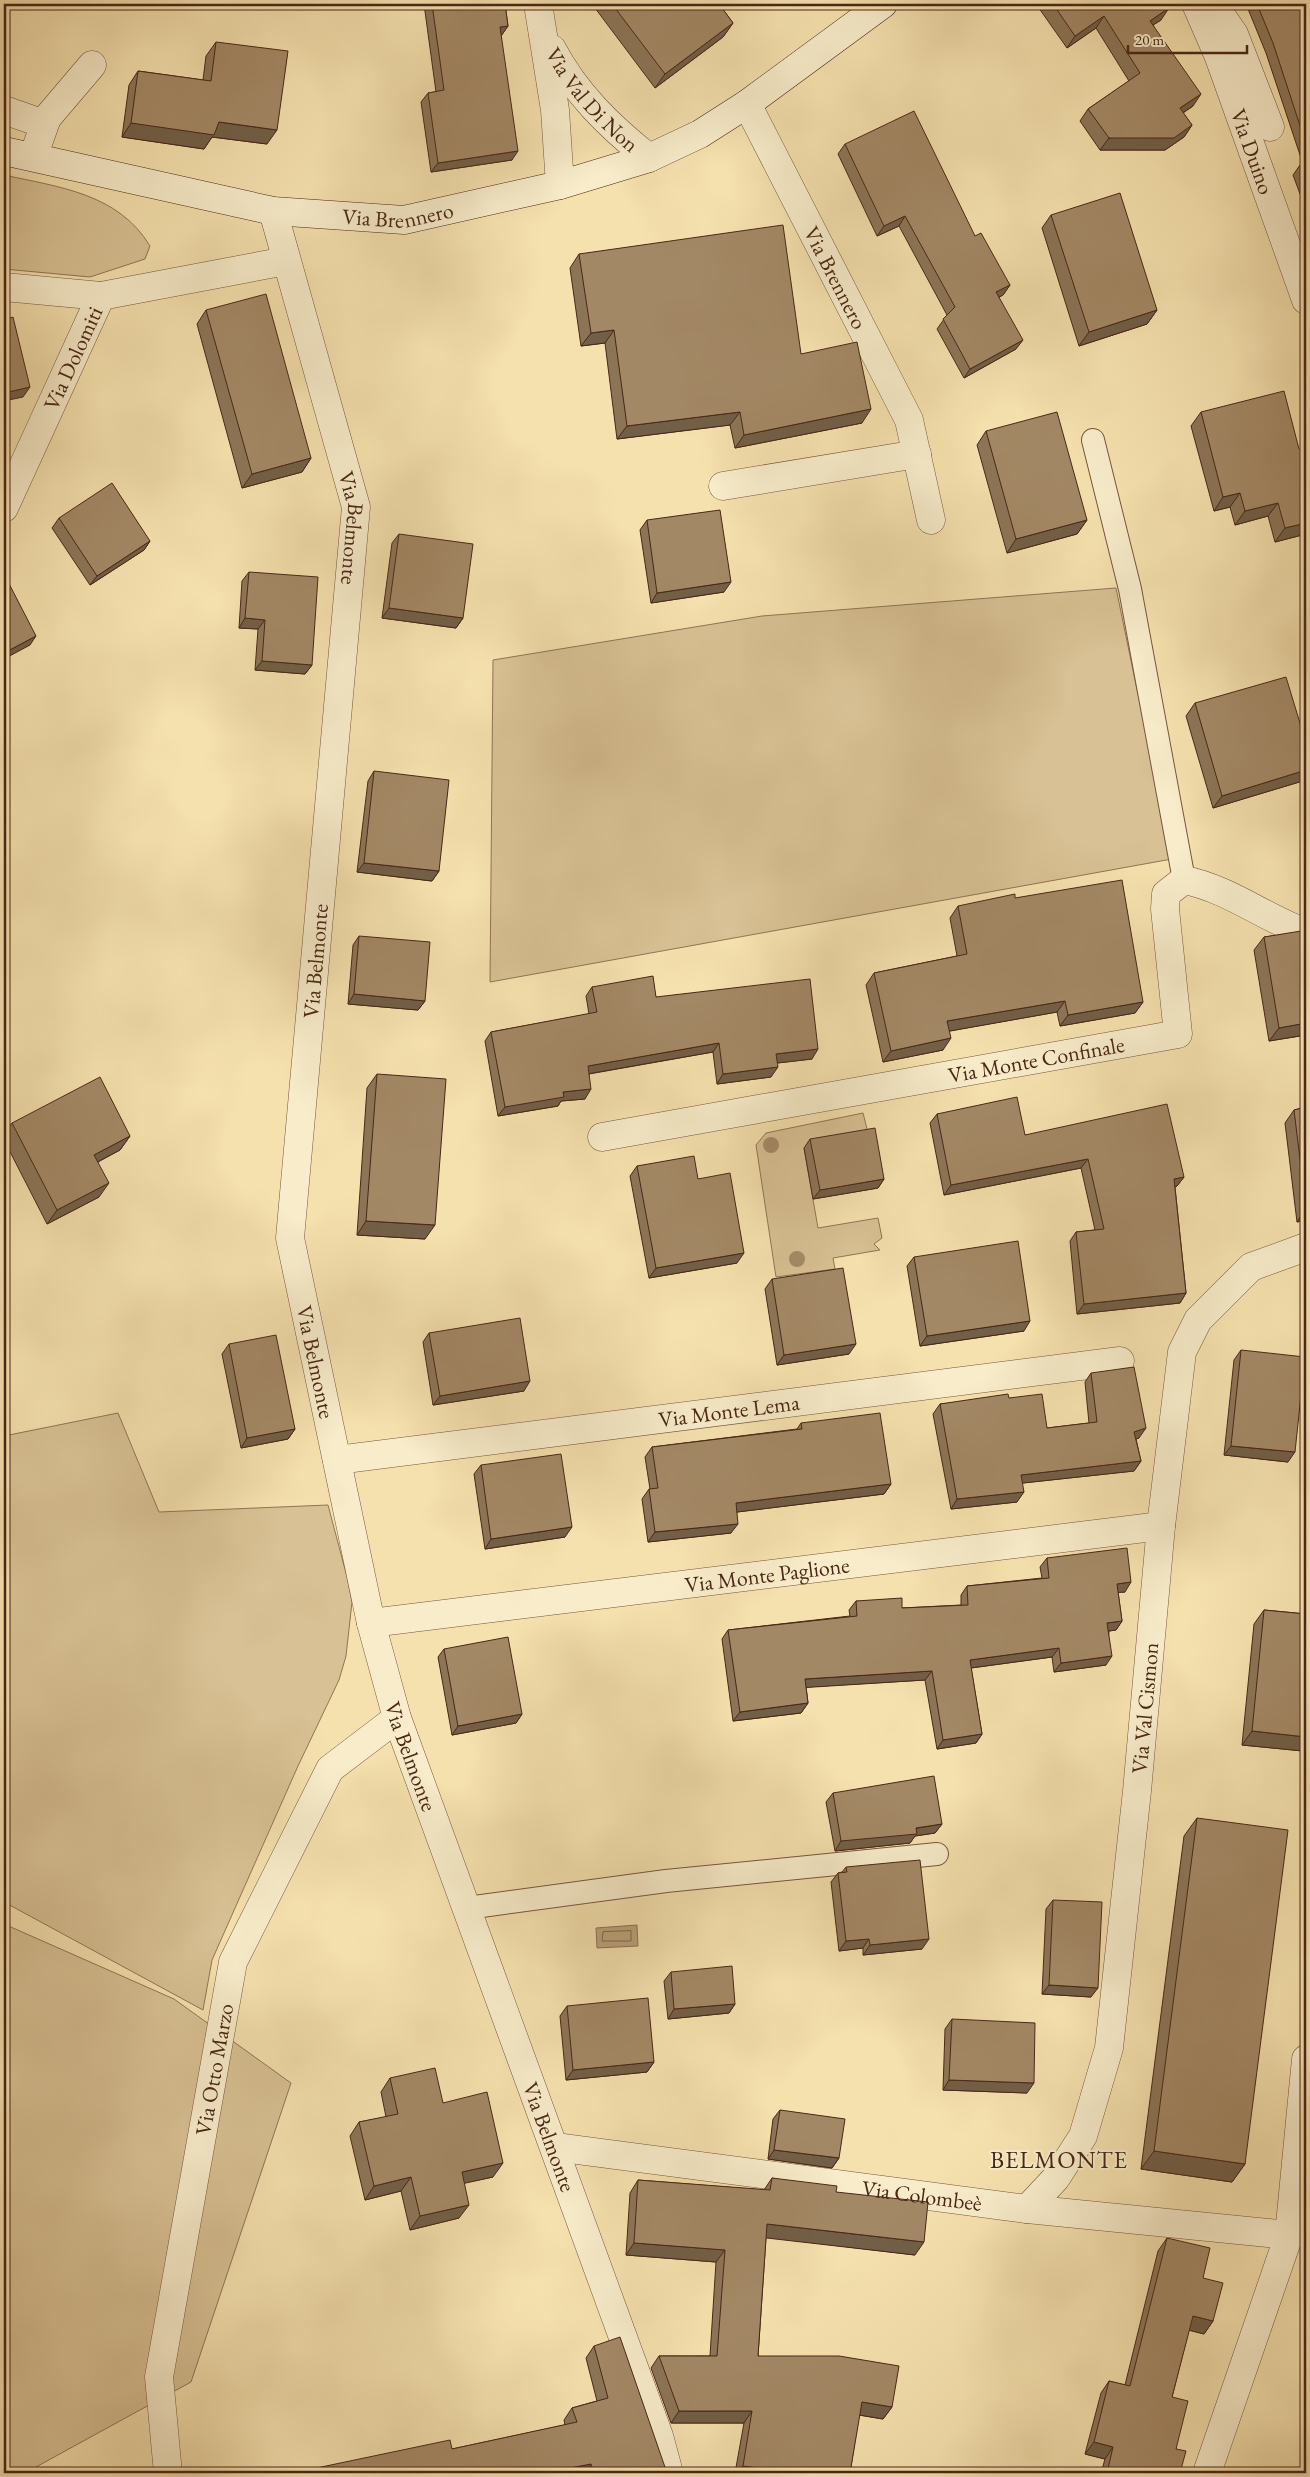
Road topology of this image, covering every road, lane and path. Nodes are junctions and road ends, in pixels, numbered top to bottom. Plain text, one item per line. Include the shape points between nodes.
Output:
1 (538, 4) edge
2 (884, 4) edge
3 (1196, 4) edge
4 (1214, 4) edge
5 (544, 35) junction
6 (92, 64) dead end
7 (747, 104) junction
8 (4, 110) edge
9 (44, 124) junction
10 (1270, 127) dead end
11 (4, 151) edge
12 (33, 157) junction
13 (649, 158) junction
14 (560, 185) junction
15 (273, 211) junction
16 (286, 262) junction
17 (4, 287) edge
18 (1304, 288) edge
19 (101, 296) junction
20 (1093, 440) dead end
21 (917, 454) junction
22 (722, 486) dead end
23 (4, 508) edge
24 (931, 520) dead end
25 (1184, 880) junction
26 (1306, 934) edge
27 (602, 1137) dead end
28 (1306, 1247) edge
29 (1120, 1361) dead end
30 (337, 1460) junction
31 (1161, 1526) junction
32 (371, 1623) junction
33 (397, 1718) junction
34 (937, 1854) dead end
35 (467, 1908) junction
36 (1306, 2059) edge
37 (555, 2148) junction
38 (1027, 2209) junction
39 (1298, 2236) edge
40 (168, 2473) edge
41 (669, 2473) edge
42 (1207, 2473) edge

1 - 5 street, Via Val Di Non
2 - 7 street, Via Brennero
3 - 18 street, Via Duino
4 - 10 street via 1234,34
5 - 13 street, Via Val Di Non via 567,78 606,120
5 - 14 street, Via Val Di Non via 555,110
6 - 9 street
7 - 13 street, Via Brennero via 700,134
7 - 21 street, Via Brennero via 909,420
8 - 9 street
9 - 12 street
11 - 12 street, Via Brennero
12 - 15 street, Via Brennero
13 - 14 street, Via Brennero
14 - 15 street, Via Brennero via 404,220
15 - 16 street, Via Belmonte
16 - 19 street, Via Dolomiti
16 - 30 street, Via Belmonte via 356,507 290,1238
17 - 19 street
19 - 23 street, Via Dolomiti
20 - 25 lane via 1130,588
21 - 22 street
21 - 24 street, Via Brennero
25 - 26 street via 1205,884 1279,924
25 - 27 street, Via Monte Confinale via 1166,894 1165,909 1178,1034
28 - 31 street, Via Val Cismon via 1251,1267 1198,1320 1182,1352
29 - 30 street, Via Monte Lema
30 - 32 street, Via Belmonte
31 - 32 street, Via Monte Paglione
31 - 38 street, Via Val Cismon via 1110,2048 1083,2136 1056,2178
32 - 33 street, Via Belmonte
33 - 35 street, Via Belmonte
33 - 40 street, Via Otto Marzo via 330,1769 233,1962 159,2377
34 - 35 lane via 666,1881
35 - 37 street, Via Belmonte
36 - 39 street
37 - 38 street, Via Colombeè
37 - 41 street, Via Belmonte via 659,2436
38 - 39 street, Via Colombeè
39 - 42 street

